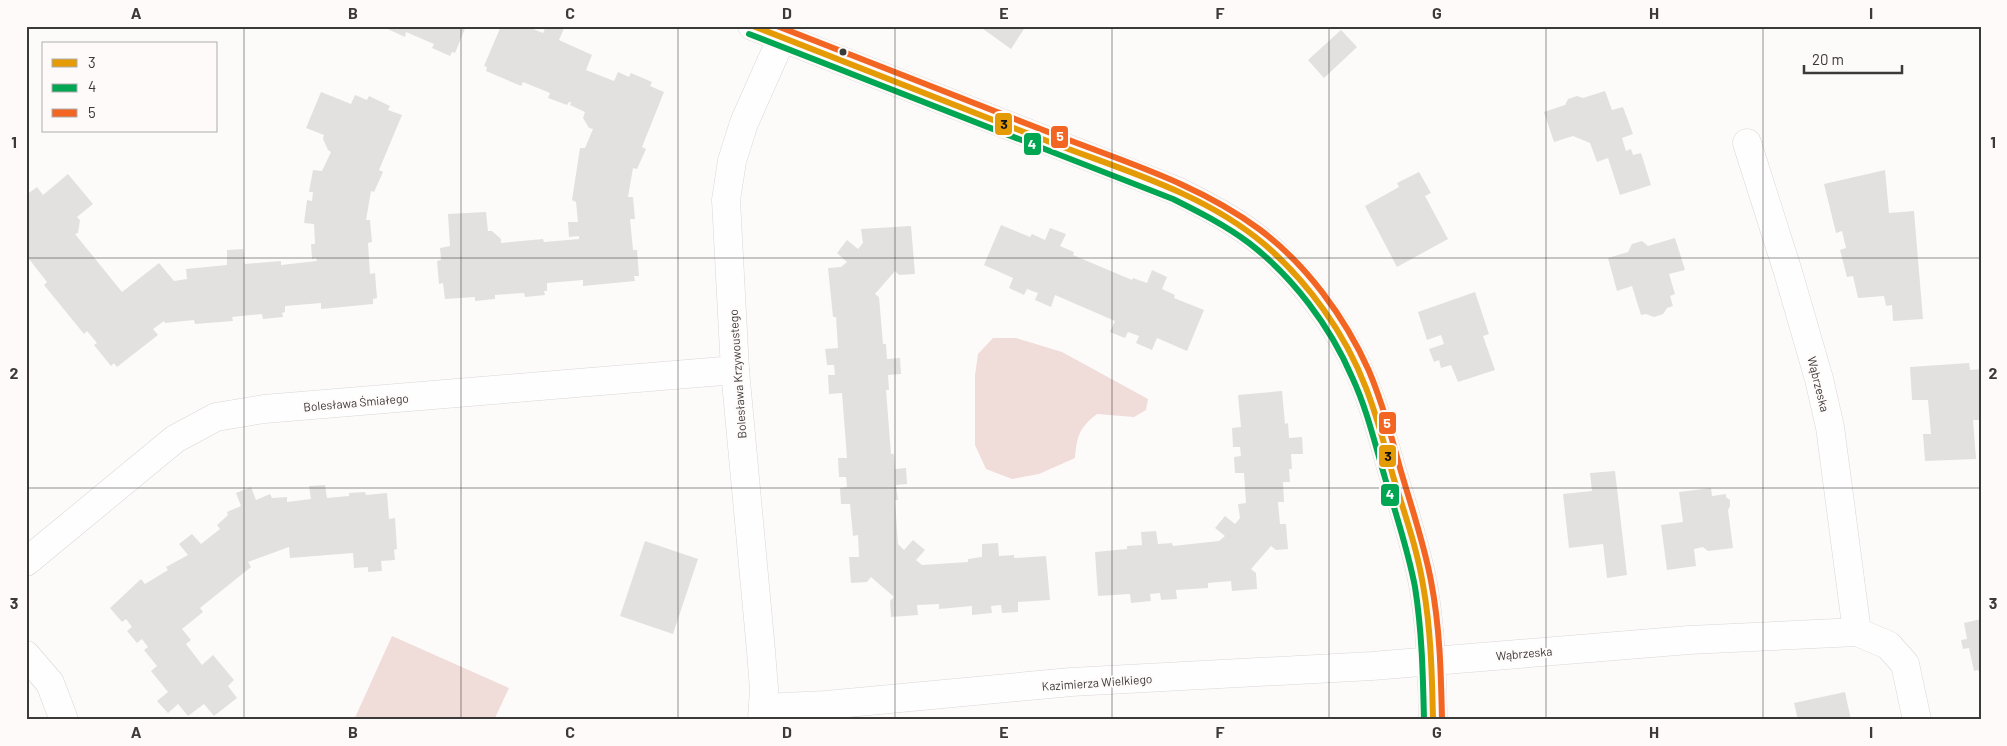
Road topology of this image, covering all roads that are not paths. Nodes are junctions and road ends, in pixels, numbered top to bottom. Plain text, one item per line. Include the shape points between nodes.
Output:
1 (752, 26) edge
2 (784, 32) edge
3 (1747, 143) dead end
4 (734, 370) junction
5 (26, 562) edge
6 (1857, 632) junction
7 (26, 655) edge
8 (1431, 661) junction
9 (763, 714) edge
10 (64, 720) edge
11 (1433, 720) edge
12 (1917, 720) edge

1 - 2 street
2 - 4 street, Bolesława Krzywoustego via 744,123 732,160 726,200
2 - 8 street via 1177,191 1234,223 1281,260 1312,295 1334,327 1367,390 1414,543 1423,584
3 - 6 street, Wąbrzeska via 1788,272 1830,427
4 - 5 street, Bolesława Śmiałego via 264,410 216,418 175,439
4 - 9 street, Bolesława Krzywoustego via 761,642
6 - 8 street, Wąbrzeska via 1606,646
6 - 12 street, Wąbrzeska via 1888,645 1905,664
7 - 10 street via 50,683
8 - 9 street, Kazimierza Wielkiego via 1071,682
8 - 11 street

